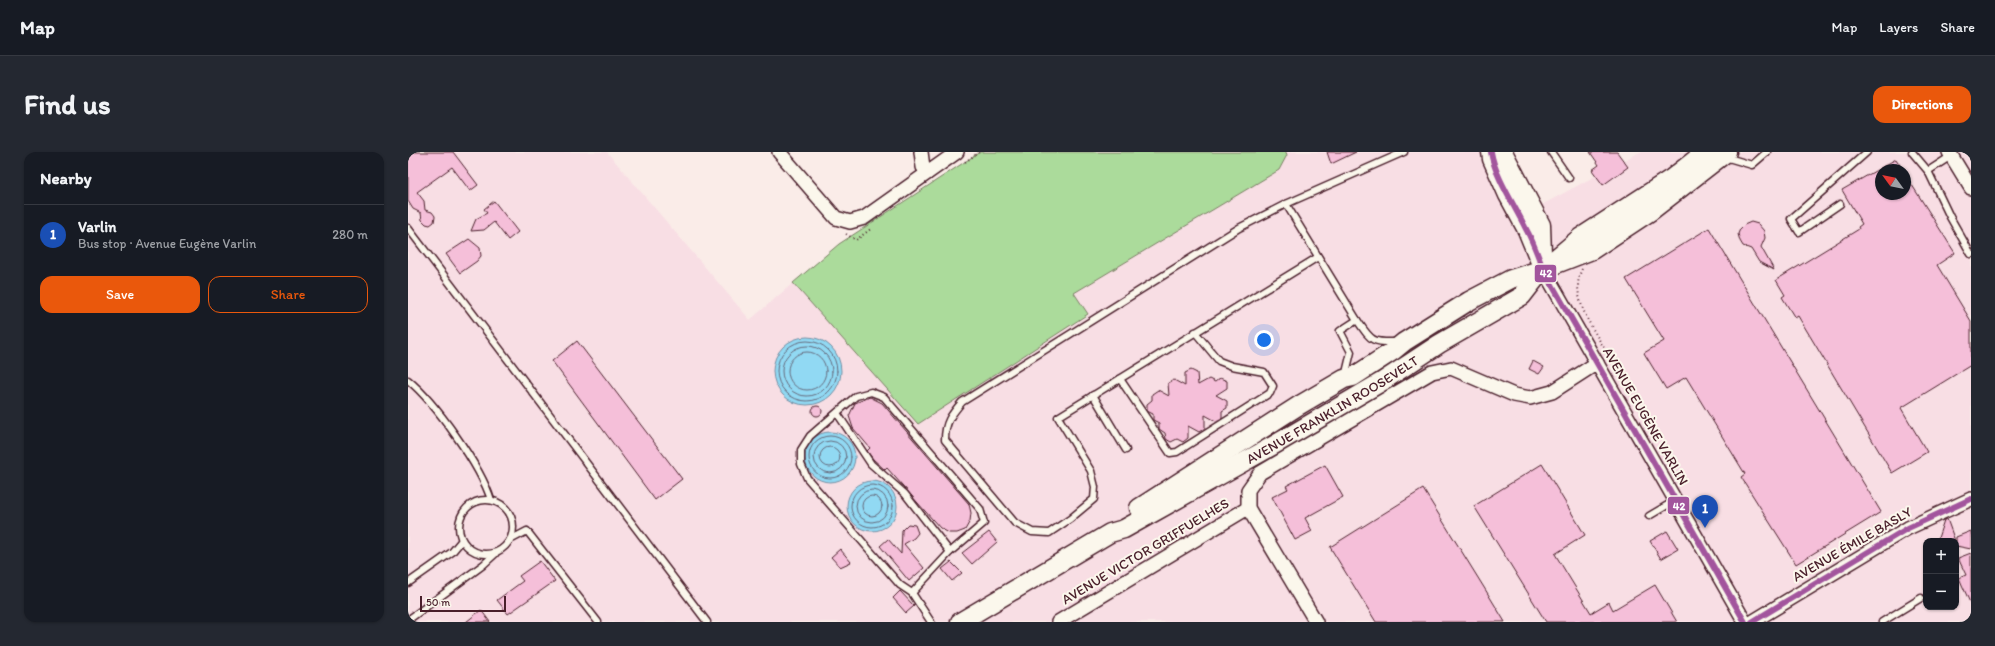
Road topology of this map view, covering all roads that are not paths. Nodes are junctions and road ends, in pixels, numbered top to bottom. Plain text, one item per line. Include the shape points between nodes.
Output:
1 (779, 152) edge
2 (921, 152) edge
3 (957, 152) edge
4 (1404, 152) edge
5 (1491, 152) edge
6 (1503, 152) edge
7 (1551, 152) edge
8 (1767, 152) edge
9 (1867, 152) edge
10 (1912, 152) edge
11 (1718, 153) edge
12 (1950, 154) edge
13 (1928, 171) junction
14 (927, 173) junction
15 (1570, 178) dead end
16 (1971, 188) edge
17 (1286, 204) junction
18 (1840, 204) dead end
19 (408, 228) edge
20 (1971, 254) edge
21 (1318, 256) junction
22 (1543, 269) junction
23 (1357, 320) junction
24 (1195, 332) junction
25 (1404, 342) junction
26 (1603, 360) junction
27 (1120, 379) junction
28 (1344, 379) junction
29 (408, 380) edge
30 (1093, 395) junction
31 (837, 413) junction
32 (1126, 450) dead end
33 (1971, 499) edge
34 (491, 500) junction
35 (1676, 500) junction
36 (1248, 508) junction
37 (1649, 516) dead end
38 (1110, 533) junction
39 (462, 540) junction
40 (510, 540) junction
41 (496, 552) junction
42 (950, 552) junction
43 (408, 583) edge
44 (912, 593) junction
45 (1921, 598) dead end
46 (408, 620) edge
47 (598, 622) edge
48 (707, 622) edge
49 (931, 622) edge
50 (960, 622) edge
51 (1058, 622) edge
52 (1316, 622) edge
53 (1745, 622) edge
54 (1752, 622) edge
55 (1882, 622) edge

1 - 14 street via 836,218 850,222 864,218
2 - 14 street via 923,167
3 - 14 street
4 - 17 lane
5 - 22 main road
6 - 22 main road via 1541,225
7 - 15 lane
8 - 11 lane via 1752,165
9 - 18 lane via 1791,219 1799,232
10 - 13 lane
11 - 22 main road, AVENUE FRANKLIN ROOSEVELT via 1672,178 1581,237
12 - 13 lane
12 - 16 street
13 - 20 lane via 1950,218
17 - 21 lane
17 - 30 lane via 1239,228 962,402 951,415 945,428 946,440 1014,523 1032,532 1049,533 1094,499 1096,487 1091,471 1058,417
19 - 48 lane
21 - 23 lane
21 - 24 lane
22 - 25 main road, AVENUE FRANKLIN ROOSEVELT via 1510,278
22 - 26 street, AVENUE EUGÈNE VARLIN
22 - 38 main road, AVENUE FRANKLIN ROOSEVELT via 1522,296 1439,344 1383,381 1124,529
23 - 25 lane via 1370,339 1383,343
23 - 28 lane via 1340,331 1351,352
24 - 27 lane
24 - 27 lane via 1219,361 1264,372 1273,386 1270,393 1177,452 1170,453
25 - 28 main road, AVENUE FRANKLIN ROOSEVELT via 1353,377
26 - 35 street, AVENUE EUGÈNE VARLIN
26 - 36 street, AVENUE VICTOR GRIFFUELHES via 1552,392 1530,398 1514,395 1450,368 1432,372 1260,474 1248,490
27 - 30 lane
28 - 38 main road, AVENUE FRANKLIN ROOSEVELT via 1119,521
29 - 34 lane via 422,391 471,458 488,489
30 - 32 lane
31 - 42 lane via 871,464 904,494
31 - 42 lane via 856,396 871,392 884,397 980,509 984,523
31 - 44 lane via 810,436 801,450 801,464 807,478 859,540 900,585
33 - 54 street, AVENUE ÉMILE BASLY via 1908,528
34 - 39 lane via 472,503 462,513 458,527
34 - 40 lane via 503,505 511,515 514,528
35 - 37 lane
35 - 53 street, AVENUE EUGÈNE VARLIN
36 - 51 street, AVENUE VICTOR GRIFFUELHES
36 - 52 street, AVENUE VICTOR GRIFFUELHES
38 - 50 main road, AVENUE FRANKLIN ROOSEVELT
39 - 41 lane via 478,554
39 - 43 lane via 452,552
40 - 41 lane via 502,550
40 - 47 lane via 527,531
41 - 46 lane via 484,565
42 - 44 lane
44 - 49 lane
45 - 55 lane

